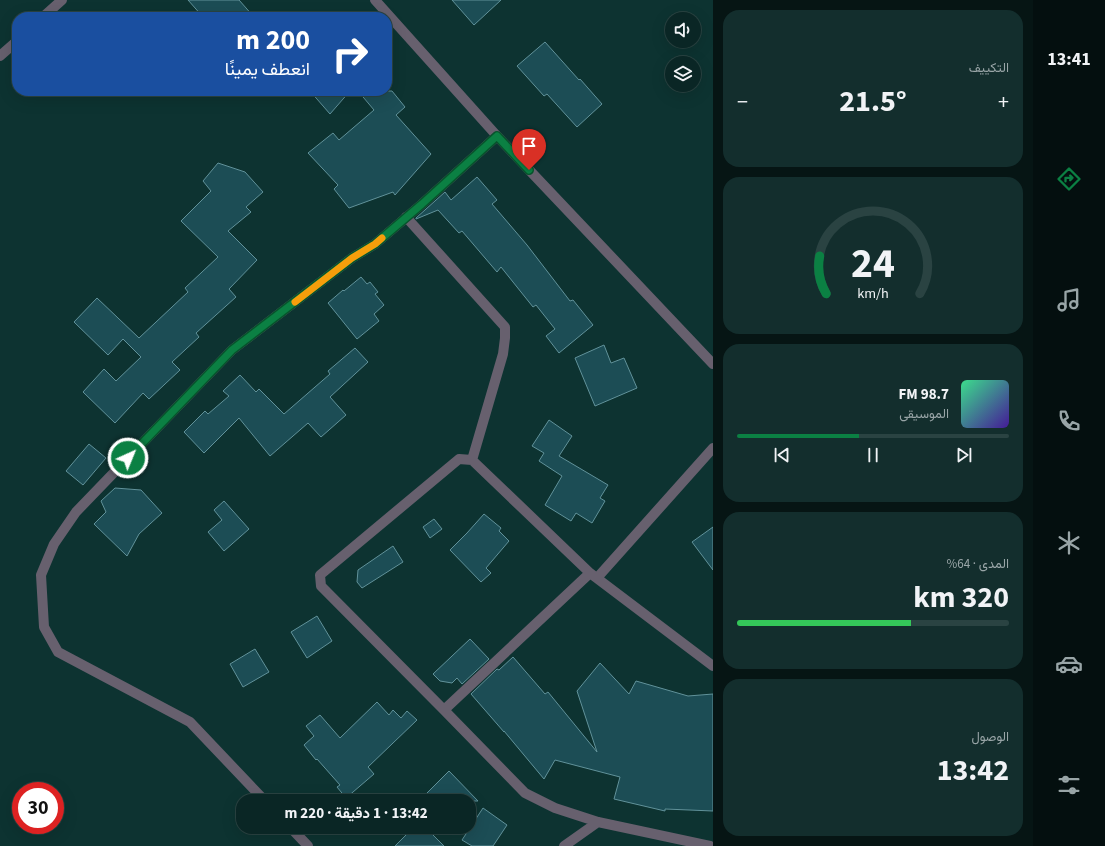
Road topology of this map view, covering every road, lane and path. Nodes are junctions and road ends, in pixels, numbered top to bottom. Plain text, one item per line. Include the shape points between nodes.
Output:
1 (62, 0) edge
2 (375, 0) edge
3 (49, 12) edge
4 (386, 12) edge
5 (392, 19) edge
6 (12, 45) edge
7 (0, 56) edge
8 (497, 136) junction
9 (406, 217) junction
10 (713, 364) edge
11 (713, 448) edge
12 (472, 460) junction
13 (593, 575) junction
14 (713, 666) edge
15 (444, 710) junction
16 (258, 794) edge
17 (598, 822) junction
18 (297, 834) edge
19 (308, 846) edge
20 (564, 846) edge
21 (710, 846) edge

1 - 3 street
2 - 4 street
5 - 8 street
6 - 7 street
8 - 9 street
8 - 10 street
9 - 12 street via 505,327 503,354
9 - 16 street via 375,244 352,258 232,350 76,512 54,544 41,575 44,626 58,652 190,722
11 - 13 street
12 - 13 street
12 - 15 street via 459,460 320,575 321,586
13 - 14 street
13 - 15 street
15 - 17 street via 525,793 554,808
17 - 20 street
17 - 21 street
18 - 19 street

